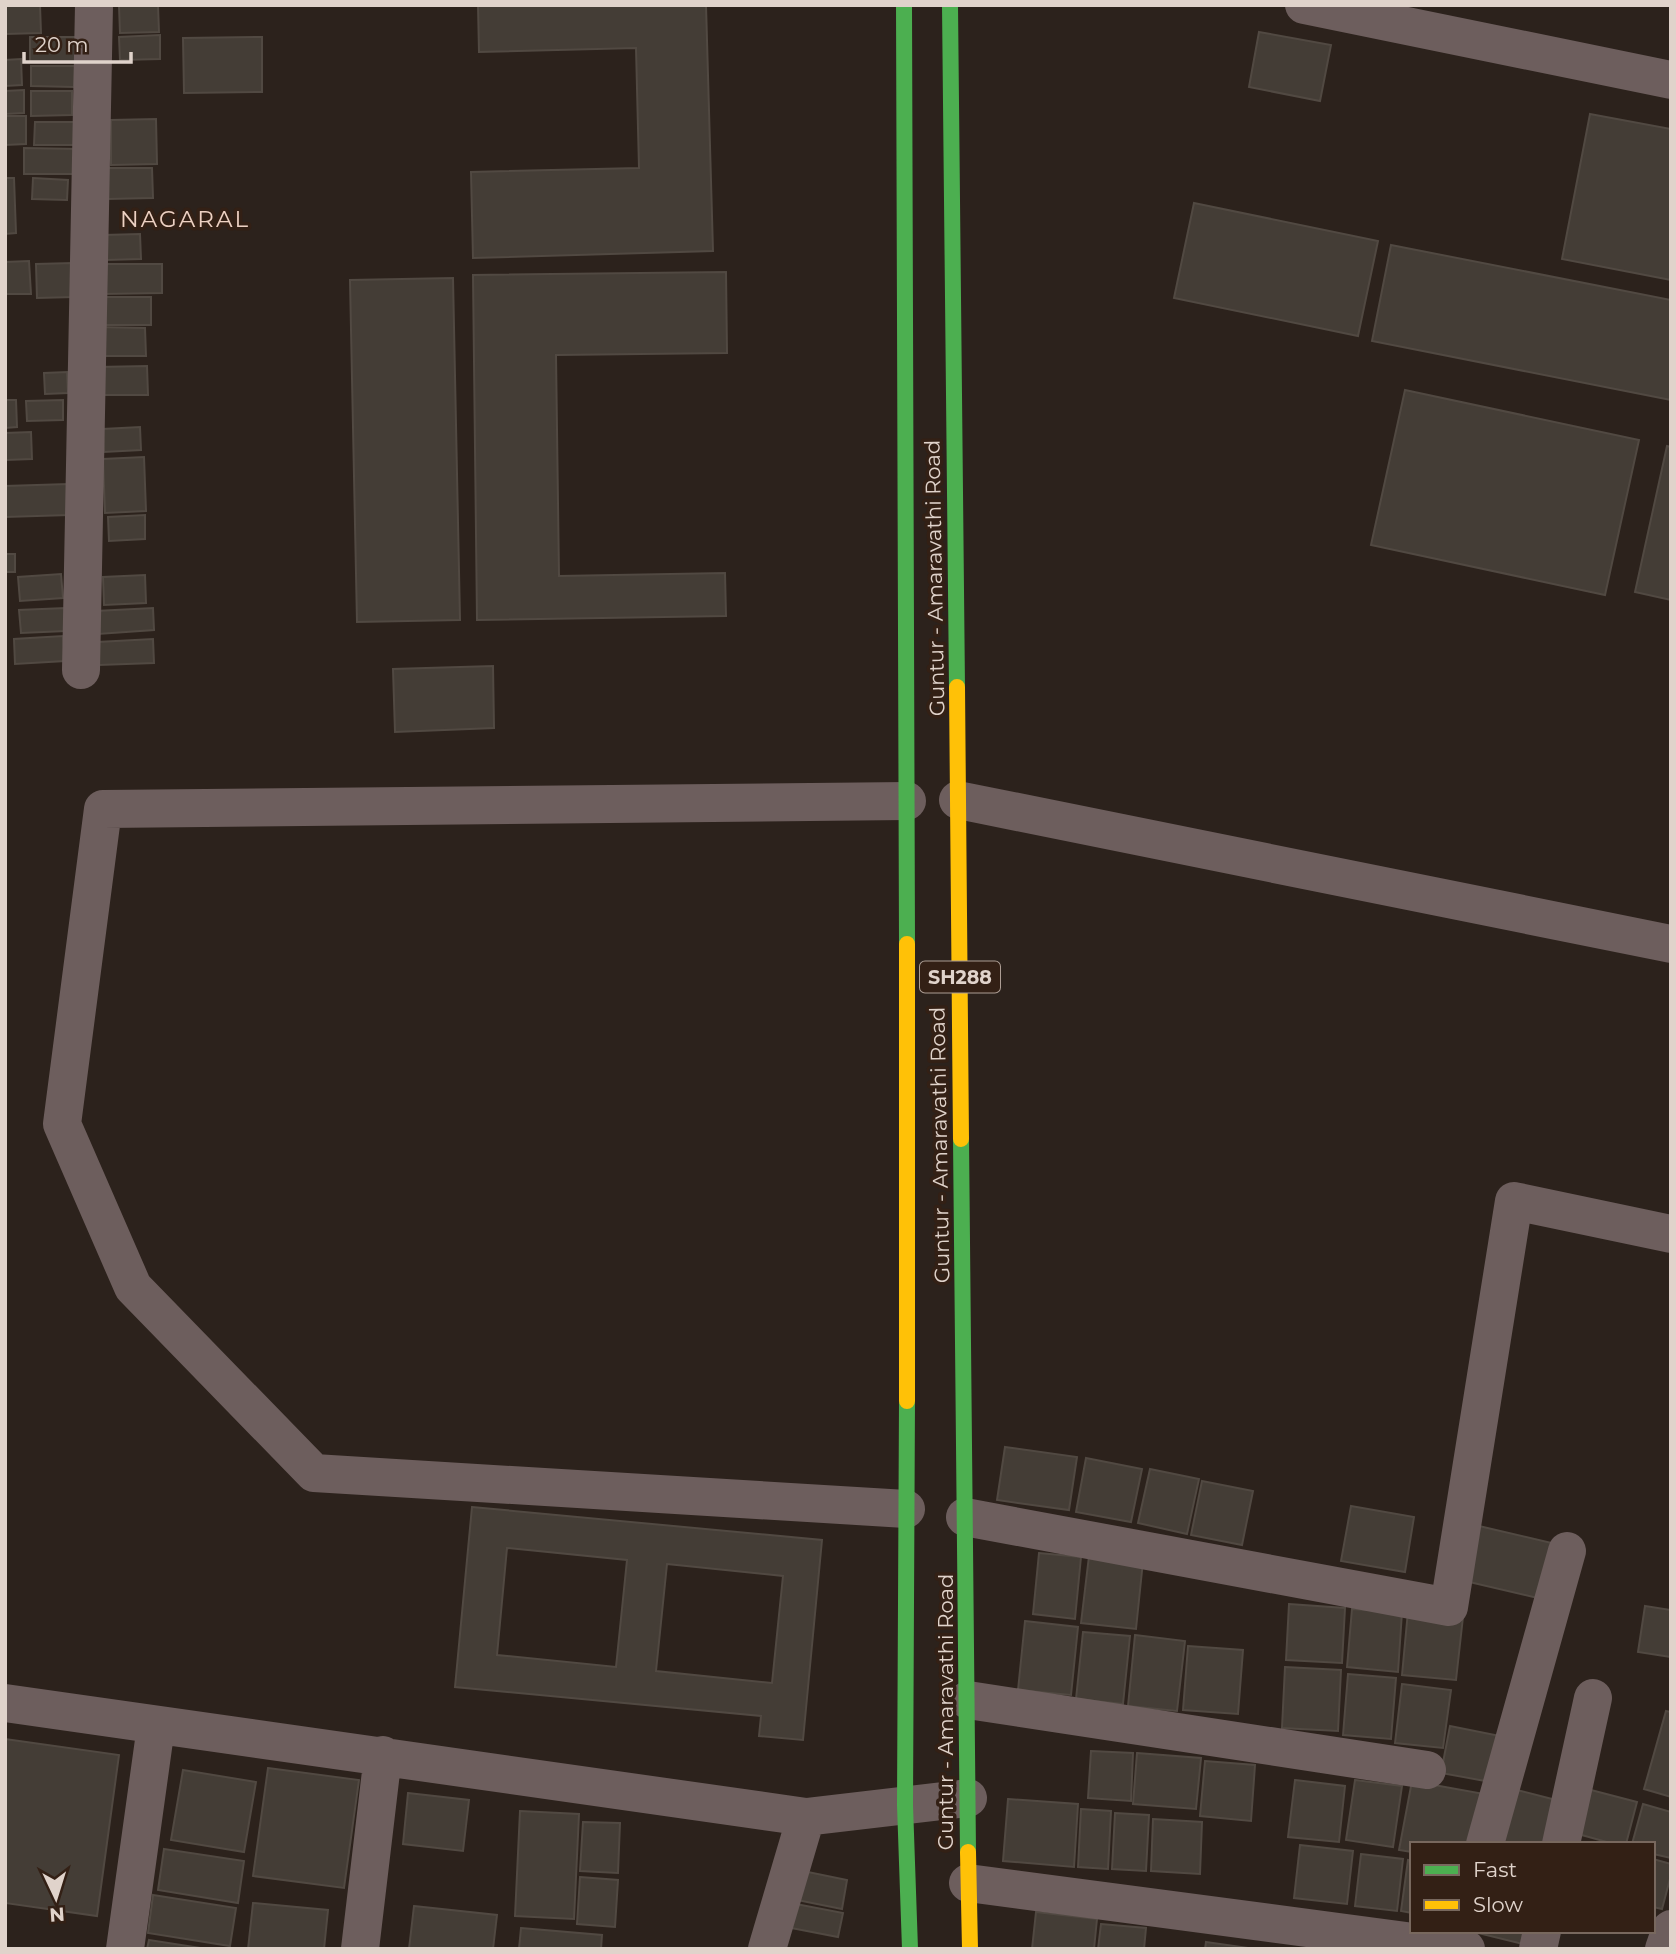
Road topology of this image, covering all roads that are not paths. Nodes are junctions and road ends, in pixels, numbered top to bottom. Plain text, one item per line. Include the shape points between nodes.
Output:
1 (93, 5) edge
2 (904, 5) edge
3 (950, 5) edge
4 (1304, 5) edge
5 (1671, 80) edge
6 (81, 670) dead end
7 (958, 800) junction
8 (907, 801) junction
9 (1671, 944) edge
10 (1671, 1234) edge
11 (906, 1509) junction
12 (965, 1517) junction
13 (1567, 1551) dead end
14 (1593, 1698) dead end
15 (968, 1700) junction
16 (5, 1703) edge
17 (156, 1726) junction
18 (383, 1755) junction
19 (1427, 1770) dead end
20 (968, 1798) junction
21 (905, 1805) junction
22 (806, 1817) junction
23 (1486, 1842) edge
24 (1561, 1842) edge
25 (968, 1883) junction
26 (1671, 1929) edge
27 (1461, 1942) edge
28 (125, 1949) edge
29 (360, 1949) edge
30 (767, 1949) edge
31 (910, 1949) edge
32 (970, 1949) edge
33 (1664, 1949) edge

1 - 6 street
2 - 8 main road, Guntur - Amaravathi Road / SH288 via 909,36
3 - 7 main road, Guntur - Amaravathi Road / SH288 via 945,38
4 - 5 street
7 - 9 street
7 - 12 main road, Guntur - Amaravathi Road / SH288
8 - 11 main road, Guntur - Amaravathi Road / SH288
8 - 11 street via 103,809 62,1124 133,1287 314,1473
10 - 12 street via 1514,1201 1449,1607
11 - 21 main road, Guntur - Amaravathi Road / SH288
12 - 15 main road, Guntur - Amaravathi Road / SH288
13 - 23 street
14 - 24 street
15 - 19 street
15 - 20 main road, Guntur - Amaravathi Road / SH288
16 - 17 street
17 - 18 street
17 - 28 street
18 - 22 street
18 - 29 street
20 - 21 street
20 - 25 main road, Guntur - Amaravathi Road / SH288
21 - 22 street
21 - 31 main road, Guntur - Amaravathi Road / SH288
22 - 30 street
25 - 27 street
25 - 32 main road, Guntur - Amaravathi Road / SH288
26 - 33 street

